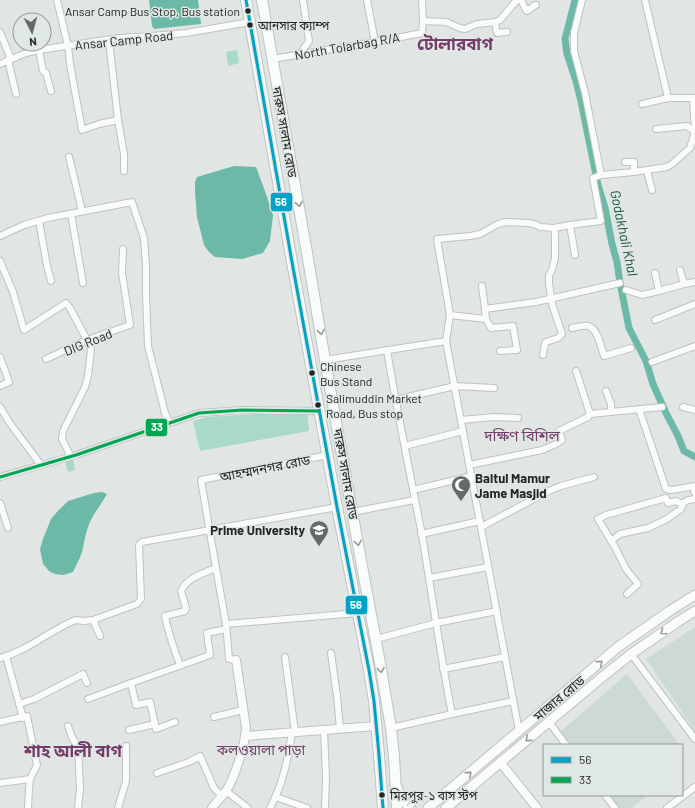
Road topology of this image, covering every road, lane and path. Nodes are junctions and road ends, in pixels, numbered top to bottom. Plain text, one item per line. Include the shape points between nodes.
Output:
1 (57, 0) edge
2 (246, 0) edge
3 (262, 0) edge
4 (303, 0) edge
5 (367, 0) edge
6 (422, 0) edge
7 (519, 0) edge
8 (582, 0) edge
9 (644, 0) edge
10 (536, 5) dead end
11 (423, 21) junction
12 (250, 22) junction
13 (495, 22) junction
14 (0, 32) edge
15 (507, 32) dead end
16 (109, 40) junction
17 (375, 42) junction
18 (68, 46) junction
19 (52, 48) edge
20 (30, 52) edge
21 (39, 52) edge
22 (299, 55) junction
23 (272, 59) junction
24 (10, 60) junction
25 (0, 64) edge
26 (51, 91) dead end
27 (16, 94) dead end
28 (668, 98) junction
29 (694, 98) edge
30 (642, 104) dead end
31 (118, 120) junction
32 (656, 129) dead end
33 (695, 132) edge
34 (69, 157) dead end
35 (624, 162) dead end
36 (124, 171) dead end
37 (647, 171) junction
38 (634, 172) junction
39 (600, 175) junction
40 (652, 190) dead end
41 (82, 211) junction
42 (71, 214) junction
43 (39, 221) junction
44 (570, 225) junction
45 (554, 228) junction
46 (0, 236) edge
47 (123, 249) dead end
48 (575, 255) dead end
49 (0, 261) edge
50 (680, 270) dead end
51 (655, 273) dead end
52 (51, 281) dead end
53 (695, 282) edge
54 (83, 283) dead end
55 (620, 283) dead end
56 (684, 284) junction
57 (482, 286) dead end
58 (626, 290) dead end
59 (659, 291) junction
60 (550, 299) junction
61 (695, 304) edge
62 (485, 309) junction
63 (450, 315) junction
64 (486, 320) junction
65 (655, 320) dead end
66 (572, 328) dead end
67 (88, 340) junction
68 (446, 341) junction
69 (695, 346) edge
70 (631, 348) dead end
71 (387, 350) junction
72 (500, 351) dead end
73 (543, 355) dead end
74 (0, 357) edge
75 (46, 359) dead end
76 (325, 360) junction
77 (652, 362) dead end
78 (576, 371) dead end
79 (0, 386) edge
80 (455, 386) junction
81 (494, 388) dead end
82 (606, 391) dead end
83 (395, 400) junction
84 (0, 407) edge
85 (662, 407) dead end
86 (683, 408) dead end
87 (639, 409) junction
88 (695, 410) edge
89 (319, 411) junction
90 (611, 412) junction
91 (590, 414) junction
92 (518, 418) dead end
93 (461, 420) junction
94 (169, 422) junction
95 (463, 432) junction
96 (405, 446) junction
97 (328, 455) junction
98 (71, 457) junction
99 (41, 465) junction
100 (470, 465) junction
101 (472, 476) junction
102 (0, 477) edge
103 (594, 477) dead end
104 (695, 486) edge
105 (413, 490) junction
106 (695, 498) edge
107 (414, 500) junction
108 (0, 503) edge
109 (683, 503) junction
110 (352, 508) junction
111 (338, 511) junction
112 (480, 524) junction
113 (8, 528) dead end
114 (210, 530) junction
115 (421, 534) junction
116 (611, 541) junction
117 (488, 567) junction
118 (216, 568) junction
119 (429, 578) junction
120 (627, 594) dead end
121 (695, 594) edge
122 (671, 610) junction
123 (695, 610) edge
124 (497, 611) junction
125 (358, 614) junction
126 (93, 620) junction
127 (679, 621) junction
128 (436, 623) junction
129 (226, 626) junction
130 (100, 636) dead end
131 (376, 638) junction
132 (330, 653) dead end
133 (632, 654) junction
134 (3, 657) edge
135 (285, 657) dead end
136 (505, 657) junction
137 (236, 660) joint
138 (180, 665) junction
139 (443, 668) junction
140 (87, 683) dead end
141 (131, 683) junction
142 (88, 699) dead end
143 (513, 701) junction
144 (19, 704) junction
145 (243, 710) junction
146 (452, 714) junction
147 (214, 717) dead end
148 (22, 718) junction
149 (0, 722) edge
150 (175, 722) dead end
151 (549, 722) junction
152 (155, 724) junction
153 (68, 726) dead end
154 (376, 726) junction
155 (340, 728) junction
156 (391, 728) junction
157 (129, 730) dead end
158 (324, 730) junction
159 (519, 731) junction
160 (293, 732) junction
161 (245, 736) junction
162 (695, 739) edge
163 (565, 744) edge
164 (126, 746) dead end
165 (493, 753) junction
166 (500, 762) junction
167 (157, 773) dead end
168 (30, 779) junction
169 (396, 782) junction
170 (0, 783) edge
171 (695, 787) edge
172 (224, 793) junction
173 (606, 796) edge
174 (276, 797) junction
175 (411, 806) edge
176 (28, 808) edge
177 (78, 808) edge
178 (118, 808) edge
179 (212, 808) edge
180 (248, 808) edge
181 (270, 808) edge
182 (307, 808) edge
183 (325, 808) edge
184 (383, 808) edge
185 (397, 808) edge
186 (429, 808) edge
187 (446, 808) edge
188 (537, 808) edge
189 (615, 808) edge
190 (667, 808) edge

1 - 18 street
2 - 12 main road, দারুস সালাম রোড
3 - 23 main road, দারুস সালাম রোড
4 - 22 street via 310,41
5 - 17 street
6 - 11 street
7 - 10 street via 527,11
7 - 13 street
8 - 39 street via 574,33 574,51
9 - 28 street
11 - 13 street via 446,22 465,29 477,24
11 - 17 street, North Tolarbag R/A via 422,33
12 - 16 street, Ansar Camp Road via 186,33
12 - 89 main road, দারুস সালাম রোড
13 - 15 street via 497,33
14 - 24 street
16 - 18 street, Ansar Camp Road
16 - 31 street
17 - 22 street, North Tolarbag R/A
18 - 19 street, Ansar Camp Road
18 - 31 street via 82,130
20 - 24 street, Ansar Camp Road
21 - 26 street
22 - 23 street, North Tolarbag R/A
23 -> 76 main road, দারুস সালাম রোড
24 - 25 street, Ansar Camp Road
24 - 27 street
28 - 29 street
28 - 30 street
29 - 33 street
31 - 36 street
32 - 33 street via 687,126
33 - 37 street via 690,148 672,164
34 - 41 street
35 - 38 street via 634,162
37 - 38 street
37 - 40 street
38 - 39 street
39 - 44 street via 593,178 602,221
41 - 42 street
41 - 94 street via 132,202 144,238 148,346
42 - 43 street
42 - 54 street
43 - 46 street
43 - 52 street
44 - 45 street
44 - 48 street
45 - 60 street via 555,258 549,275
45 - 63 street via 505,222 480,234 437,239
47 - 67 street, DIG Road via 122,273 130,325
49 - 67 street via 13,292 24,330 66,303
50 - 56 street
51 - 59 street
53 - 56 street
55 - 60 street
56 - 59 street
57 - 62 street
58 - 59 street via 642,295
60 - 62 street
60 - 73 street via 562,334 546,342
61 - 65 street
62 - 64 street
63 - 64 street
63 - 68 street
64 - 72 street via 491,328 514,326 517,350
66 - 70 street via 586,325 591,327 597,334 604,356
67 - 75 street, DIG Road
67 - 98 street via 91,349 85,387 63,431 62,439
68 - 71 street
68 - 80 street
69 - 77 street
71 - 76 street
71 - 83 street
74 - 79 street via 10,382
76 - 110 main road, দারুস সালাম রোড
78 - 91 street
80 - 81 street
80 - 83 street
80 - 93 street
82 - 90 street
83 - 96 street
84 - 99 street
85 - 87 street
86 - 88 street
87 - 90 street
87 - 104 street via 666,489
89 - 94 street via 243,410 199,413
89 - 97 main road, দারুস সালাম রোড
90 - 91 street
91 - 100 street via 559,431 562,440 542,450
92 - 93 street
93 - 95 street
94 - 98 street
95 - 96 street
95 - 100 street
96 - 105 street
97 - 111 main road, দারুস সালাম রোড
97 - 114 street, আহম্মদনগর রোড via 202,480
98 - 99 street
99 - 102 street
100 - 101 street
101 - 105 street
101 - 112 street
103 - 112 street via 561,486
105 - 107 street
106 - 109 street
107 - 110 street
107 - 115 street
108 - 113 street
109 - 116 street via 681,509 665,520 648,528 620,534
109 - 116 street via 668,503 666,498 598,519
110 - 111 main road
110 -> 131 main road, দারুস সালাম রোড
111 - 114 street
111 - 125 main road, দারুস সালাম রোড
112 - 115 street
112 - 117 street
114 - 118 street
114 - 126 street via 142,542 139,545 139,602
115 - 119 street
116 - 120 street via 626,569 638,584
117 - 119 street
117 - 124 street
118 - 129 street
118 - 138 street via 195,576 183,587 181,591 185,611 165,616 172,646
119 - 128 street
121 - 122 main road, মাজার রোড
122 - 127 main road
159 -> 122 main road, মাজার রোড via 618,647
123 - 127 main road, মাজার রোড
124 - 128 street
124 - 136 street
125 - 129 street
125 - 154 main road, দারুস সালাম রোড
126 - 130 street
126 - 134 street via 73,621 23,649
127 -> 133 main road, মাজার রোড
128 - 131 street
128 - 139 street
129 - 137 street via 229,659
129 - 138 street via 207,633 210,655
131 -> 156 main road, দারুস সালাম রোড
132 - 155 street
133 - 151 main road, মাজার রোড
133 - 162 street
134 - 144 street
135 - 160 street
136 - 139 street
136 - 143 street
137 - 145 street
138 - 141 street
139 - 146 street
140 - 144 street via 83,674
141 - 142 street
141 - 152 street via 136,704 150,702
143 - 146 street
143 - 159 street
144 - 148 street
145 - 147 street
145 - 161 street
146 - 156 street
148 - 149 street
148 - 168 street via 27,716 37,765
150 - 152 street via 156,729
151 - 163 street
151 -> 166 main road, মাজার রোড
152 - 157 street
153 - 177 street via 78,748
154 - 155 street
154 - 184 main road, দারুস সালাম রোড
155 - 158 street
156 - 169 main road, দারুস সালাম রোড
158 - 160 street
158 - 183 street
159 - 165 main road, মাজার রোড
160 - 161 street
160 - 174 street
161 - 172 street via 237,766
164 - 178 street via 126,781
165 - 166 main road
186 -> 165 main road, মাজার রোড
166 - 187 main road, মাজার রোড
166 - 188 street
167 - 172 street via 200,756 214,788
168 - 170 street
168 - 176 street
169 - 175 main road via 402,800
169 - 185 main road, দারুস সালাম রোড
171 - 190 street
172 - 179 street
172 - 180 street
173 - 189 street
174 - 181 street
174 - 182 street

